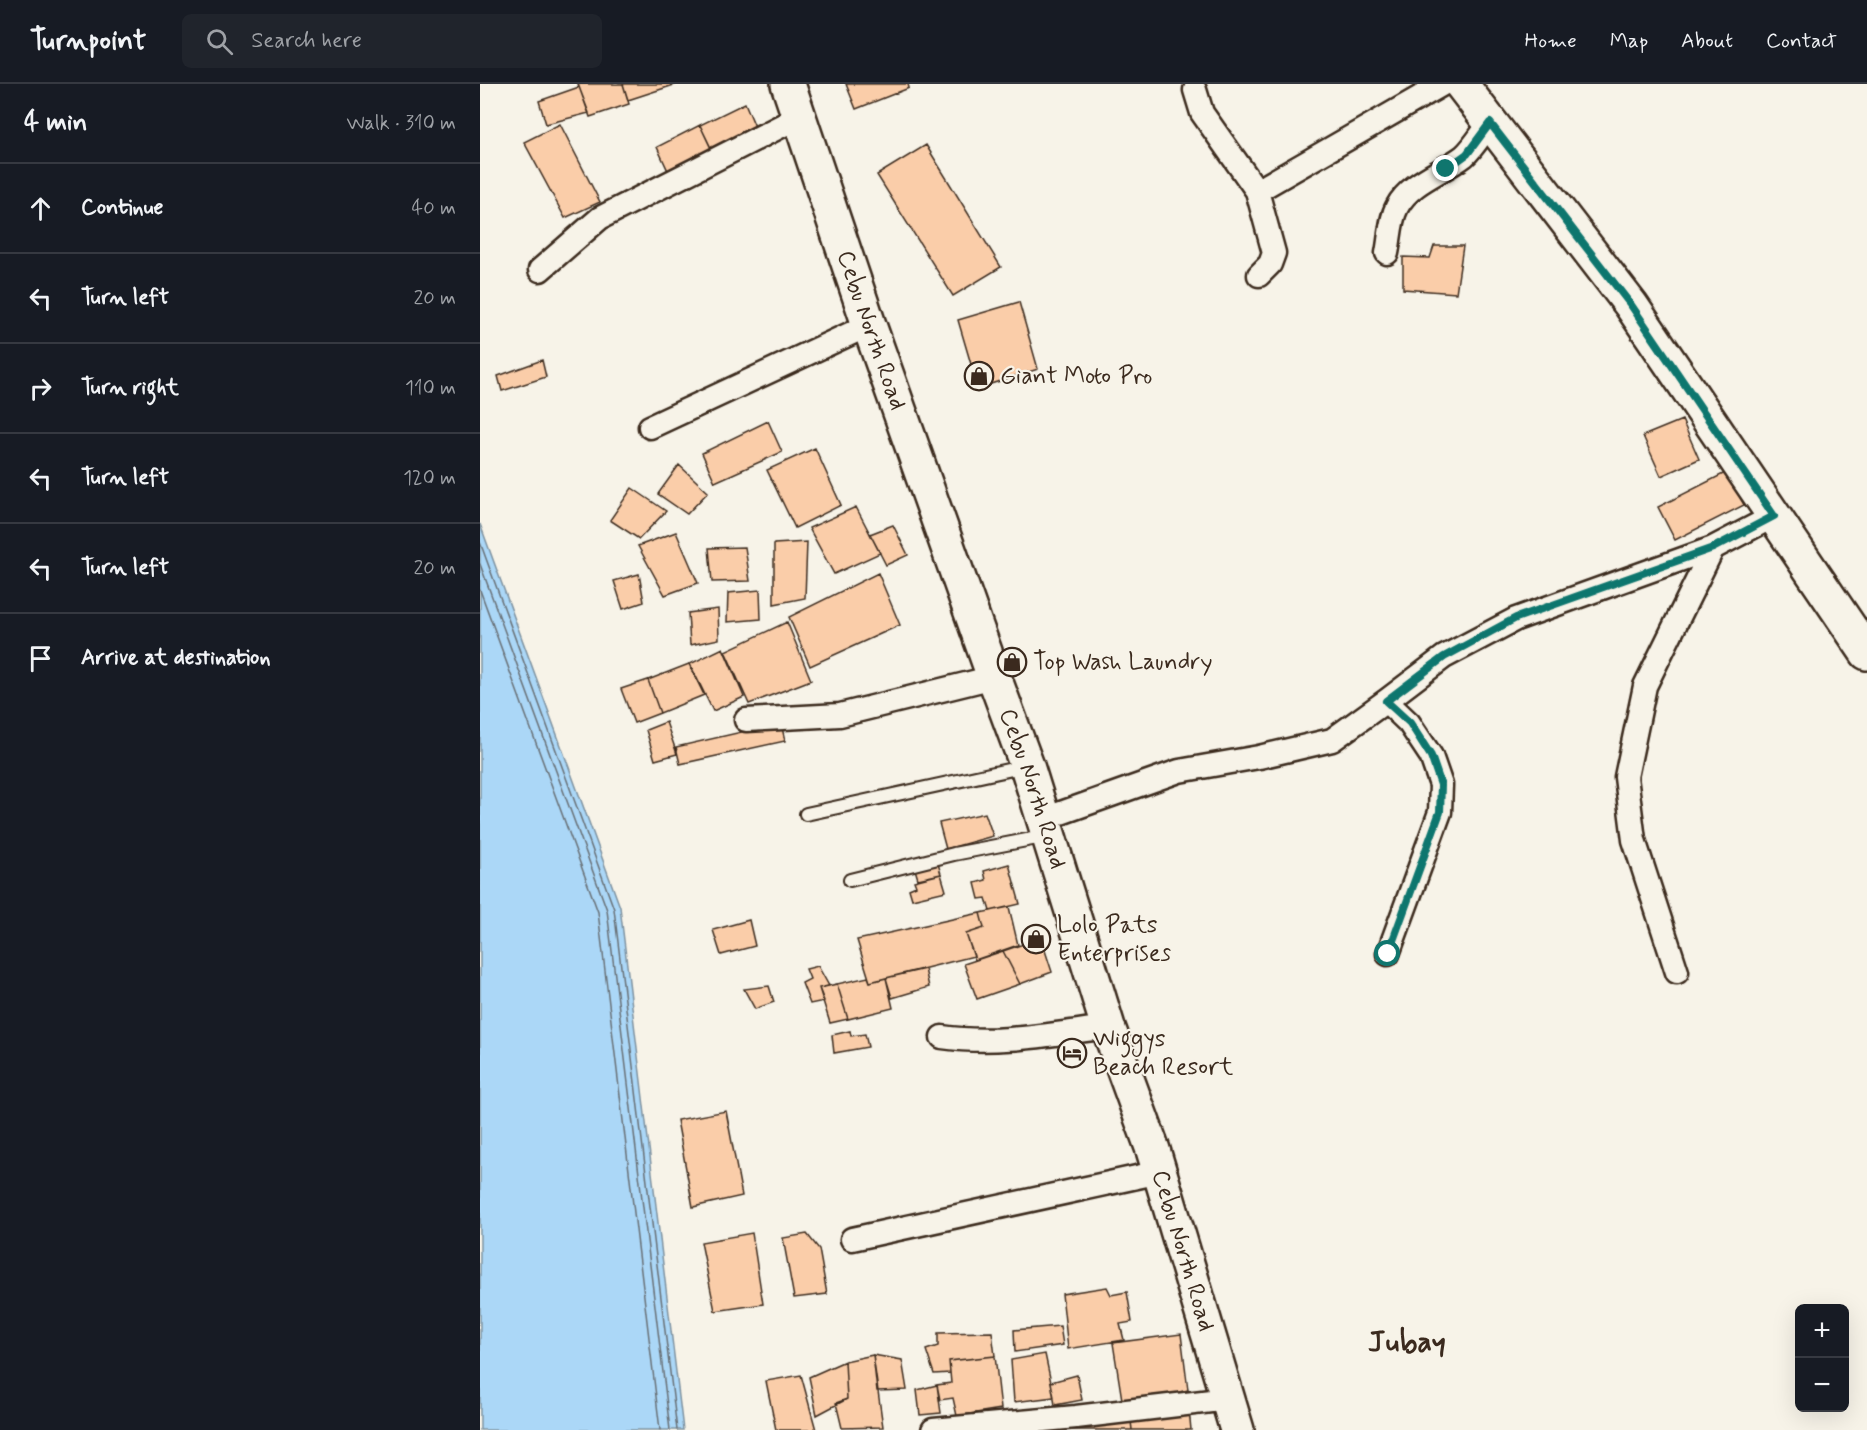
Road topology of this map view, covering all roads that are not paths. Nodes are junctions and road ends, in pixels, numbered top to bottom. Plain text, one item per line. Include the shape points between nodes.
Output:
1 (788, 84) edge
2 (1443, 84) edge
3 (1461, 84) edge
4 (1195, 90) dead end
5 (799, 117) junction
6 (1490, 123) junction
7 (1257, 191) junction
8 (1387, 253) dead end
9 (540, 270) dead end
10 (1259, 275) dead end
11 (869, 325) junction
12 (650, 427) dead end
13 (1774, 516) junction
14 (1713, 548) junction
15 (1867, 653) edge
16 (994, 676) junction
17 (1386, 701) junction
18 (746, 720) dead end
19 (1028, 766) junction
20 (806, 814) dead end
21 (1046, 828) junction
22 (850, 880) dead end
23 (1388, 954) dead end
24 (1677, 972) dead end
25 (1108, 1027) junction
26 (942, 1038) dead end
27 (1160, 1172) junction
28 (852, 1239) dead end
29 (1228, 1399) junction
30 (933, 1430) edge
31 (1237, 1430) edge

1 - 5 main road, Cebu North Road
2 - 7 street
3 - 6 main road
4 - 7 street via 1202,113
5 - 9 street via 600,218
5 - 11 main road, Cebu North Road
6 - 8 street via 1467,154 1417,186 1397,207
6 - 13 main road via 1631,305
7 - 10 street via 1274,253
11 - 12 street
11 - 16 main road, Cebu North Road
13 - 14 street
13 - 15 main road
14 - 17 street via 1516,618 1444,657
14 - 24 street via 1645,686 1626,777 1634,840
16 - 18 street via 840,715
16 - 19 main road, Cebu North Road
17 - 21 street via 1332,740 1179,771
17 - 23 street via 1410,723 1431,756 1441,785 1440,812
19 - 20 lane
19 - 21 main road, Cebu North Road
21 - 22 lane
21 - 25 main road, Cebu North Road
25 - 26 street via 1000,1041
25 - 27 main road, Cebu North Road
27 - 28 street
27 - 29 main road, Cebu North Road
29 - 30 street
29 - 31 main road, Cebu North Road

